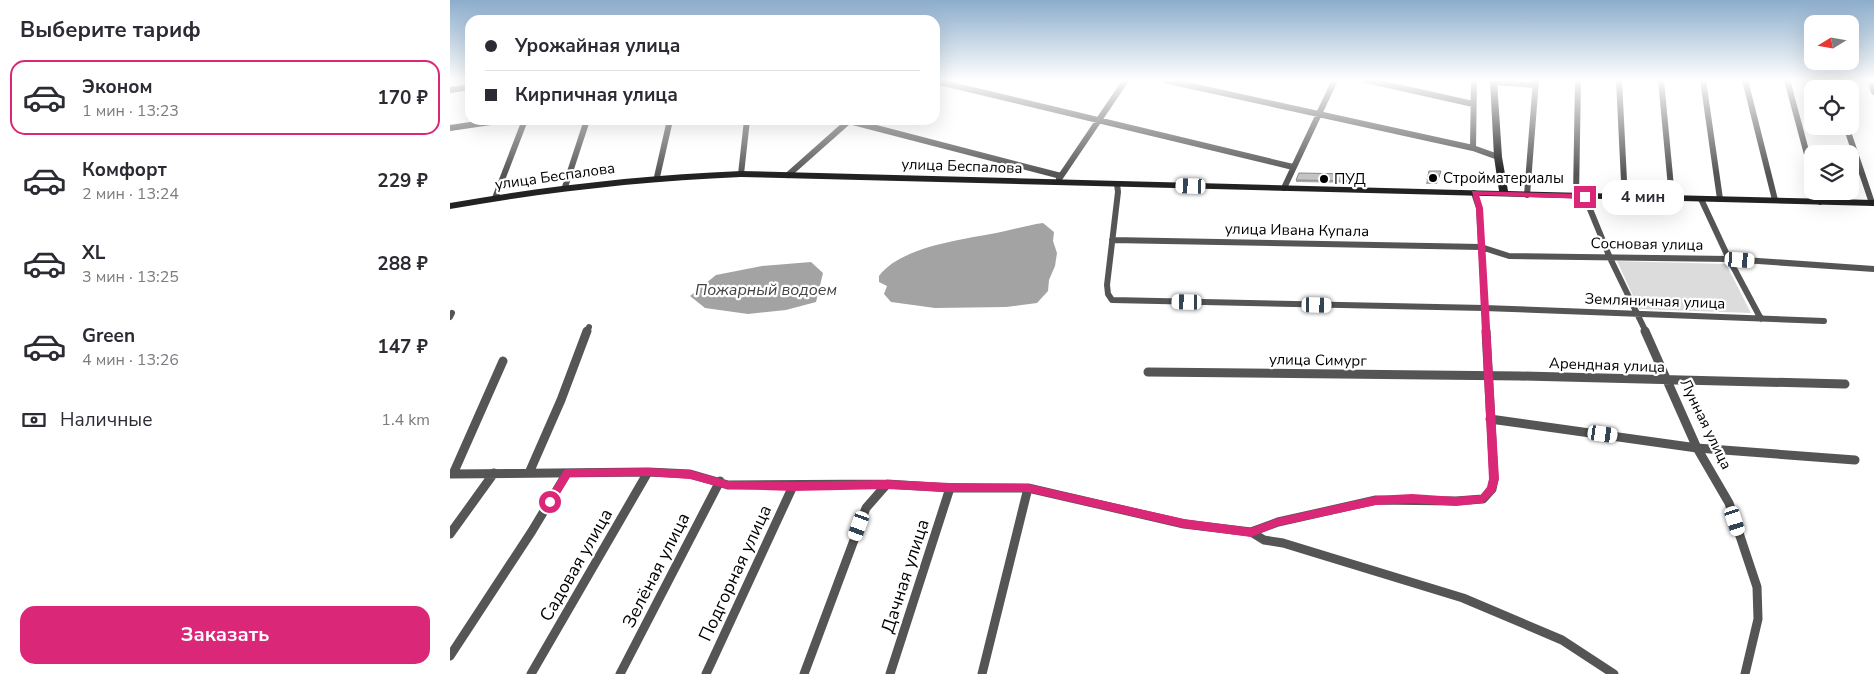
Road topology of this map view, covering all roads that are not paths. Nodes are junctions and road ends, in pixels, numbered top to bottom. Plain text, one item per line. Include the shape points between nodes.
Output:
1 (1058, 111) edge
2 (1103, 111) edge
3 (1302, 111) edge
4 (1320, 111) edge
5 (1473, 111) edge
6 (1495, 111) edge
7 (1534, 111) edge
8 (1579, 111) edge
9 (1621, 111) edge
10 (1664, 111) edge
11 (1707, 111) edge
12 (1753, 111) edge
13 (1796, 111) edge
14 (1318, 115) junction
15 (1096, 121) junction
16 (470, 125) edge
17 (523, 125) edge
18 (584, 125) edge
19 (669, 125) edge
20 (747, 125) edge
21 (845, 125) edge
22 (864, 125) edge
23 (450, 128) edge
24 (1849, 135) edge
25 (1805, 145) edge
26 (1473, 148) junction
27 (1498, 157) junction
28 (1293, 167) junction
29 (741, 174) junction
30 (788, 175) junction
31 (657, 177) junction
32 (1059, 179) junction
33 (1117, 184) junction
34 (565, 187) junction
35 (1284, 188) junction
36 (1474, 193) junction
37 (1504, 194) junction
38 (1527, 194) junction
39 (1580, 196) junction
40 (495, 198) junction
41 (1629, 198) junction
42 (1672, 198) junction
43 (1701, 199) junction
44 (1720, 199) junction
45 (1774, 200) junction
46 (1820, 202) joint
47 (1873, 203) edge
48 (450, 206) edge
49 (1112, 240) junction
50 (1482, 247) junction
51 (1610, 258) junction
52 (1729, 260) junction
53 (1874, 269) edge
54 (1484, 308) junction
55 (1638, 314) junction
56 (1761, 319) junction
57 (1824, 321) dead end
58 (589, 327) dead end
59 (503, 361) dead end
60 (1148, 372) dead end
61 (1487, 376) junction
62 (1669, 381) junction
63 (1845, 384) dead end
64 (1490, 419) junction
65 (1697, 448) junction
66 (1855, 460) dead end
67 (648, 472) junction
68 (494, 473) junction
69 (529, 473) junction
70 (567, 473) junction
71 (452, 474) edge
72 (720, 481) junction
73 (887, 484) junction
74 (793, 486) junction
75 (950, 488) junction
76 (1028, 488) junction
77 (1251, 532) junction
78 (450, 534) edge
79 (450, 656) edge
80 (531, 674) edge
81 (620, 674) edge
82 (706, 674) edge
83 (804, 674) edge
84 (890, 674) edge
85 (982, 674) edge
86 (1614, 674) edge
87 (1745, 674) edge

1 - 15 street
2 - 15 street
3 - 14 street
4 - 14 street
5 - 26 street
6 - 27 main road
7 - 38 street
8 - 39 street
9 - 41 street via 1624,181
10 - 42 street
11 - 44 street
12 - 45 street
13 - 25 street
14 - 26 street
14 - 28 street
15 - 28 street
15 - 32 street
16 - 23 street
17 - 40 street
18 - 34 street
19 - 31 street
20 - 29 street
21 - 30 street
22 - 32 street
24 - 47 street
26 - 27 street
27 - 37 main road
28 - 35 street
29 - 30 main road, улица Беспалова
29 - 31 main road, улица Беспалова
30 - 32 main road, улица Беспалова
31 - 34 main road, улица Беспалова
32 - 33 main road, улица Беспалова
33 - 35 main road, улица Беспалова
33 - 49 street
34 - 40 main road, улица Беспалова
35 - 36 main road, улица Беспалова
36 - 37 main road, улица Беспалова
36 - 50 street via 1479,208
37 - 38 main road, улица Беспалова
38 - 39 main road, улица Беспалова
39 - 41 main road, улица Беспалова
39 - 51 street, Лунная улица
40 - 48 main road, улица Беспалова
41 - 42 main road, улица Беспалова
42 - 43 main road, улица Беспалова
43 - 44 main road, улица Беспалова
43 - 52 street
44 - 45 main road, улица Беспалова
45 - 46 main road, улица Беспалова
46 - 47 main road, улица Беспалова
49 - 50 street, улица Ивана Купала
49 - 54 street, Земляничная улица via 1108,294 1112,300
50 - 51 street, Сосновая улица via 1510,256
50 - 54 street
51 - 52 street, Сосновая улица
51 - 55 street, Лунная улица
52 - 53 street, Сосновая улица
52 - 56 street
54 - 55 street, Земляничная улица
54 - 61 street
55 - 56 street, Земляничная улица
55 - 62 street, Лунная улица
56 - 57 street, Земляничная улица
58 - 69 street
59 - 71 street
60 - 61 street, улица Симург
61 - 62 street, Арендная улица
61 - 64 street
62 - 63 street, Арендная улица
62 - 65 street, Лунная улица
64 - 65 street
64 - 77 street via 1494,479 1492,489 1483,499 1376,500 1278,522
65 - 66 street
65 - 87 street, Лунная улица via 1729,502 1757,588 1758,619
67 - 70 street
67 - 72 street via 690,474
67 - 80 street, Садовая улица
68 - 69 street
68 - 71 street
68 - 78 street
69 - 70 street
70 - 79 street
72 - 74 street via 728,485
72 - 81 street, Зелёная улица
73 - 74 street
73 - 75 street
73 - 83 street via 866,508
74 - 82 street, Подгорная улица
75 - 76 street
75 - 84 street, Дачная улица
76 - 77 street via 1184,524
76 - 85 street
77 - 86 street via 1264,540 1463,598 1562,640

